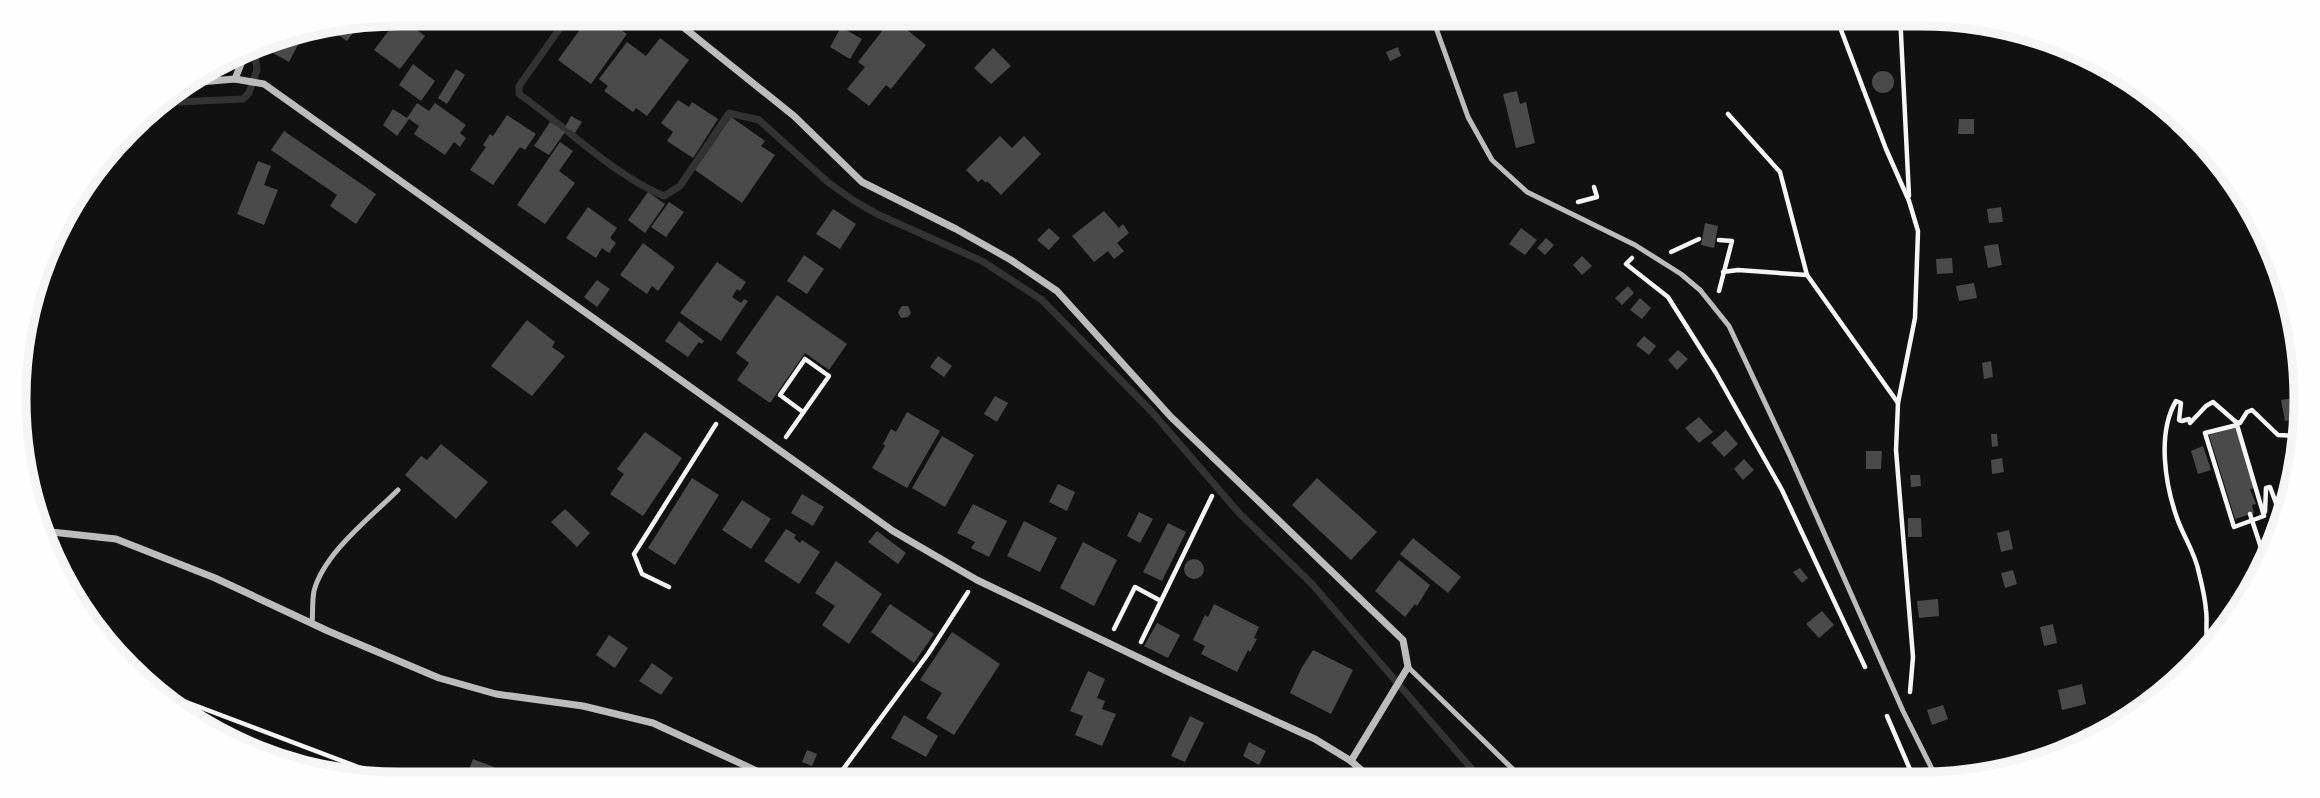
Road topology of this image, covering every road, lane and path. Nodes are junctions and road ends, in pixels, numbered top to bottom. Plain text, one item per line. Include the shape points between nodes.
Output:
1 (682, 26) edge
2 (1435, 26) edge
3 (1840, 26) edge
4 (1901, 26) edge
5 (244, 60) edge
6 (239, 80) junction
7 (203, 82) edge
8 (1728, 114) dead end
9 (1909, 201) junction
10 (1699, 239) dead end
11 (1719, 240) dead end
12 (1641, 248) junction
13 (1657, 259) junction
14 (1723, 272) junction
15 (1807, 275) junction
16 (1717, 310) junction
17 (1898, 403) junction
18 (724, 411) junction
19 (803, 412) junction
20 (2292, 437) edge
21 (777, 449) junction
22 (398, 490) dead end
23 (1212, 496) dead end
24 (2277, 507) edge
25 (2250, 514) dead end
26 (2264, 516) junction
27 (2253, 520) junction
28 (51, 532) edge
29 (2262, 549) edge
30 (976, 580) junction
31 (669, 587) dead end
32 (1161, 601) junction
33 (312, 624) junction
34 (1121, 637) dead end
35 (2206, 639) edge
36 (1130, 641) dead end
37 (1408, 667) junction
38 (1867, 672) dead end
39 (177, 699) edge
40 (1883, 708) dead end
41 (1908, 721) junction
42 (1351, 761) junction
43 (367, 770) edge
44 (1933, 771) edge
45 (759, 772) edge
46 (842, 772) edge
47 (1364, 772) edge
48 (1516, 772) edge
49 (1911, 772) edge

1 - 37 street via 794,116 862,182 1011,260 1057,291 1171,417 1404,640
2 - 12 lane via 1468,117 1492,160 1527,192
3 - 9 path
4 - 9 path
5 - 6 street
6 - 7 street
6 - 18 street via 264,84
8 - 15 path via 1780,172
9 - 17 path via 1918,231 1915,318
10 - 13 path
11 - 14 path via 1732,241
12 - 13 lane
12 - 38 path via 1626,264 1668,297 1716,373 1782,490
13 - 16 lane via 1700,290
14 - 15 path
14 - 16 path
15 - 17 path
16 - 41 lane via 1729,326 1790,456
17 - 41 path via 1896,450 1913,657
18 - 21 street
18 - 31 path via 634,554 642,574
19 - 19 path via 829,376 805,359 780,396
19 - 21 path
20 - 35 path via 2278,435 2252,410 2240,423 2213,402 2190,423 2189,419 2179,420 2180,402 2174,405 2167,425 2166,471 2178,521 2199,569 2207,612
21 - 30 street via 893,531
22 - 33 lane via 323,570 314,591
23 - 32 path
24 - 26 path via 2270,487 2266,488
25 - 27 path
26 - 27 path
26 - 27 path via 2236,425 2205,433 2234,527
27 - 29 path
28 - 33 street via 116,539 215,578
30 - 42 street via 1315,739
30 - 46 path
32 - 34 path via 1135,587 1112,633
32 - 36 path via 1139,646
33 - 45 street via 439,678 496,694 583,706 653,723
37 - 42 street
37 - 48 lane
39 - 43 path
40 - 49 path
41 - 44 lane
42 - 47 street

